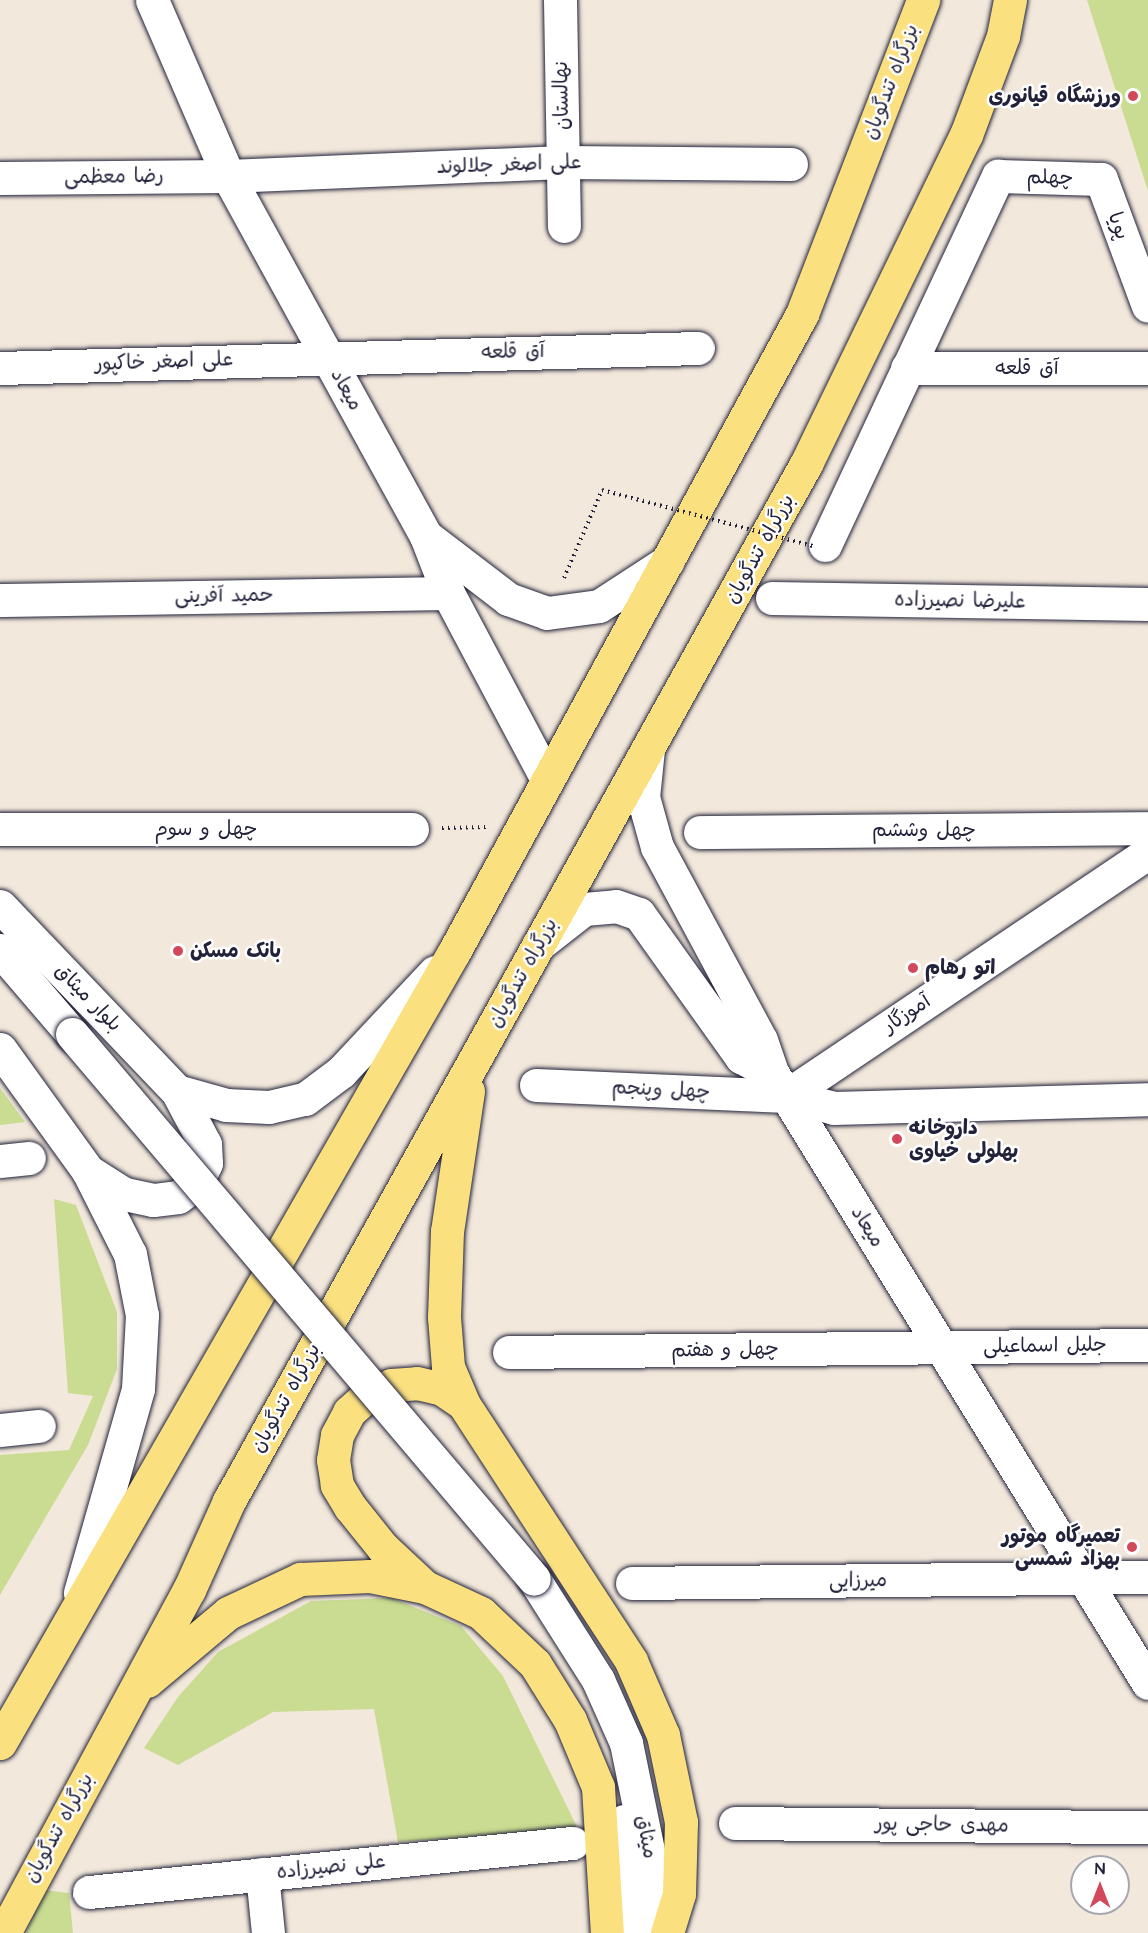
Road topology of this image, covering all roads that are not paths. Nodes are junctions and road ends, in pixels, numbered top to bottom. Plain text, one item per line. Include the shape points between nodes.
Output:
1 (152, 0) edge
2 (560, 0) edge
3 (923, 0) edge
4 (1010, 0) edge
5 (563, 162) junction
6 (791, 164) dead end
7 (228, 176) junction
8 (0, 178) edge
9 (1101, 179) joint
10 (564, 226) dead end
11 (1148, 306) edge
12 (698, 348) dead end
13 (327, 356) junction
14 (0, 368) edge
15 (907, 368) junction
16 (1148, 368) edge
17 (426, 536) junction
18 (819, 545) road end
19 (668, 561) junction
20 (448, 593) junction
21 (772, 598) dead end
22 (0, 600) edge
23 (1148, 604) edge
24 (648, 749) junction
25 (546, 777) junction
26 (1148, 828) edge
27 (0, 829) edge
28 (412, 829) road end
29 (700, 832) dead end
30 (1148, 853) edge
31 (0, 906) edge
32 (538, 945) junction
33 (0, 950) edge
34 (454, 952) junction
35 (0, 974) edge
36 (0, 1049) edge
37 (473, 1064) junction
38 (536, 1085) dead end
39 (780, 1085) junction
40 (177, 1091) junction
41 (1148, 1099) edge
42 (88, 1171) junction
43 (1148, 1345) edge
44 (941, 1347) junction
45 (509, 1352) dead end
46 (463, 1403) junction
47 (39, 1426) dead end
48 (0, 1430) edge
49 (1148, 1577) edge
50 (1084, 1578) junction
51 (632, 1583) dead end
52 (425, 1587) junction
53 (76, 1607) junction
54 (1148, 1683) edge
55 (134, 1692) junction
56 (0, 1743) edge
57 (620, 1753) junction
58 (735, 1823) dead end
59 (1148, 1827) edge
60 (573, 1843) dead end
61 (262, 1874) junction
62 (89, 1892) dead end
63 (4, 1933) edge
64 (268, 1933) edge
65 (606, 1933) edge
66 (629, 1933) edge
67 (656, 1933) edge
68 (667, 1933) edge

1 - 7 street, میعاد
2 - 5 street, نهالستان
3 - 19 highway, بزرگراه تندگویان via 802,314
4 - 24 highway, بزرگراه تندگویان via 1003,36 966,135 806,464
5 - 6 street, علی اصغر جلالوند
5 - 7 street, علی اصغر جلالوند
5 - 10 street, نهالستان
7 - 8 street, رضا معظمی
7 - 13 street, میعاد
9 - 11 street, پویا
9 - 15 street, چهلم via 999,176
12 - 13 street, آق قلعه
13 - 14 street, علی اصغر خاکپور
13 - 17 street, میعاد
15 - 16 street, آق قلعه
15 - 18 street
17 - 19 street via 508,598 547,613 599,606
17 - 20 street, میعاد
19 - 25 highway, بزرگراه تندگویان
20 - 22 street, حمید آفرینی
20 - 25 street, میعاد
21 - 23 street, علیرضا نصیرزاده
24 - 32 highway, بزرگراه تندگویان
24 - 39 street, میعاد via 643,797 657,847 761,1040
25 - 34 highway, بزرگراه تندگویان
26 - 29 street, چهل وششم
27 - 28 street, چهل و سوم
30 - 39 street, آموزگار
31 - 40 street, بلوار میثاق
32 - 37 highway, بزرگراه تندگویان
32 - 39 street via 584,909 616,906 639,914 741,1058
33 - 57 street, bridge via 534,1579 598,1680
34 - 40 street via 341,1072 305,1099 269,1107 226,1105
34 - 53 highway, بزرگراه تندگویان
35 - 57 street via 518,1587
36 - 42 street
37 - 46 highway via 454,1162 444,1306 448,1367
37 - 55 highway, بزرگراه تندگویان via 229,1501 189,1590
38 - 39 street, چهل وپنجم
39 - 41 street via 834,1108
39 - 44 street, میعاد
40 - 42 street via 205,1144 206,1163 196,1184 178,1197 153,1200 124,1194
42 - 53 street via 130,1254 142,1315 138,1389
43 - 44 street, جلیل اسماعیلی
44 - 45 street, چهل و هفتم
44 - 50 street, میعاد
46 - 52 highway via 442,1389 417,1383 391,1385 368,1395 349,1412 337,1435 333,1460 337,1485 350,1508 383,1548
46 - 68 highway via 631,1661 663,1735 681,1822 679,1894
47 - 48 street
49 - 50 street, میرزایی
50 - 51 street, میرزایی
50 - 54 street, میعاد
52 - 55 highway via 370,1576 300,1579 228,1613
52 - 65 highway via 481,1613 535,1664 570,1720 598,1787
53 - 56 highway, بزرگراه تندگویان
55 - 63 highway, بزرگراه تندگویان
57 - 66 street, میثاق via 628,1848
57 - 67 street, میثاق via 654,1879
58 - 59 street, مهدی حاجی پور
60 - 61 street, علی نصیرزاده
61 - 62 street, علی نصیرزاده
61 - 64 street

